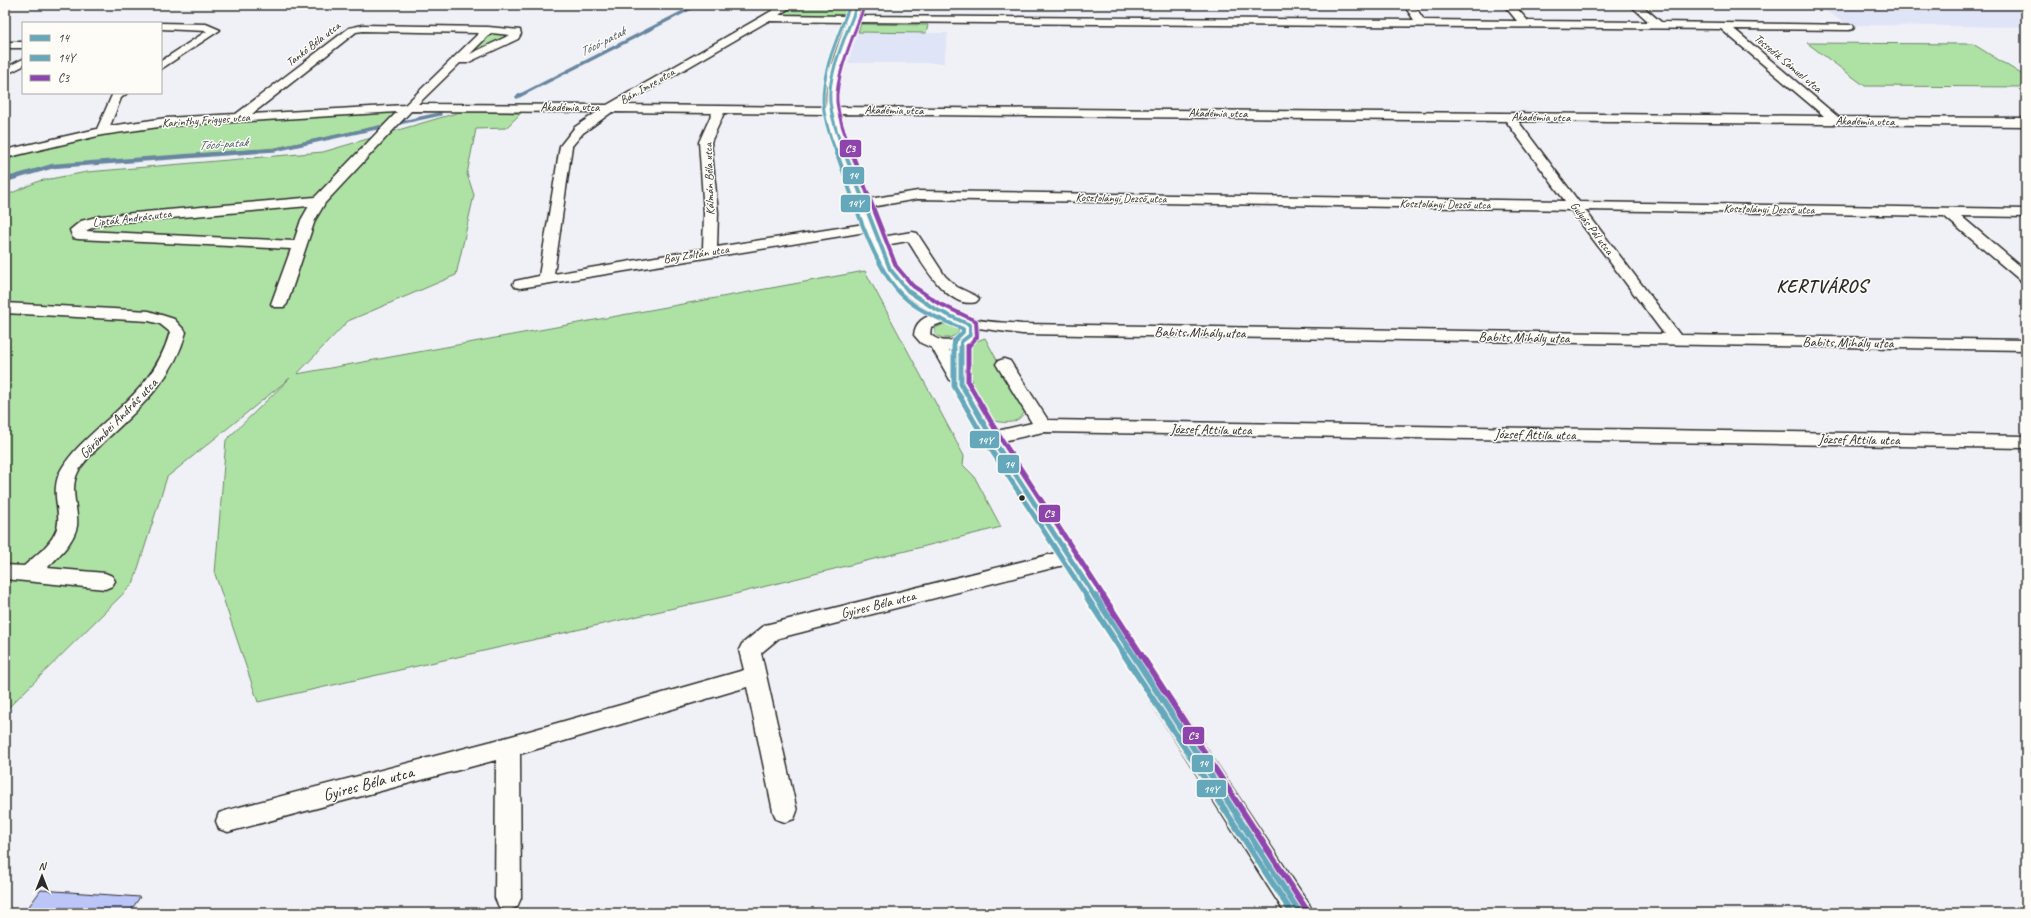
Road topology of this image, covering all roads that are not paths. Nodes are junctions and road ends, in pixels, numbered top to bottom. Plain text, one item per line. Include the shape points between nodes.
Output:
1 (789, 5) edge
2 (857, 5) edge
3 (1409, 5) edge
4 (1510, 5) edge
5 (1635, 5) edge
6 (766, 18) junction
7 (852, 19) junction
8 (1421, 23) junction
9 (1526, 25) junction
10 (162, 26) edge
11 (1659, 26) junction
12 (1724, 26) junction
13 (1849, 27) dead end
14 (488, 30) junction
15 (5, 45) edge
16 (22, 45) edge
17 (22, 63) edge
18 (162, 65) edge
19 (450, 67) junction
20 (5, 72) edge
21 (119, 94) edge
22 (611, 107) junction
23 (409, 108) junction
24 (720, 109) junction
25 (832, 109) junction
26 (240, 117) junction
27 (1509, 117) junction
28 (1835, 120) junction
29 (2026, 122) edge
30 (102, 131) junction
31 (5, 154) edge
32 (320, 201) junction
33 (864, 204) junction
34 (1575, 206) junction
35 (1948, 212) junction
36 (2026, 213) edge
37 (872, 227) junction
38 (878, 242) junction
39 (299, 245) junction
40 (710, 252) junction
41 (2026, 278) edge
42 (546, 279) junction
43 (520, 284) dead end
44 (908, 291) junction
45 (971, 299) dead end
46 (280, 304) dead end
47 (5, 308) edge
48 (924, 325) junction
49 (962, 329) junction
50 (1675, 340) junction
51 (938, 345) junction
52 (2026, 345) edge
53 (1004, 364) dead end
54 (961, 384) junction
55 (1043, 426) junction
56 (992, 438) junction
57 (2026, 442) edge
58 (1069, 557) junction
59 (5, 572) edge
60 (29, 574) junction
61 (105, 581) dead end
62 (755, 676) junction
63 (508, 747) junction
64 (785, 811) dead end
65 (228, 821) dead end
66 (508, 898) dead end
67 (1300, 913) edge

1 - 6 street, Bán Imre utca
2 - 7 street
3 - 8 street
4 - 9 street
5 - 11 street
6 - 7 street, Tessedik Sámuel utca
6 - 22 street, Bán Imre utca
7 - 8 street, Tessedik Sámuel utca
7 - 25 street via 833,74 830,101
8 - 9 street, Tessedik Sámuel utca
9 - 11 street, Tessedik Sámuel utca
10 - 18 street via 206,27 216,30
11 - 12 street, Tessedik Sámuel utca
12 - 13 street, Tessedik Sámuel utca
12 - 28 street, Tessedik Sámuel utca
14 - 19 street, Tankó Béla utca
14 - 19 street, Tankó Béla utca via 510,30 516,34
14 - 26 street, Tankó Béla utca via 353,30
15 - 16 street
17 - 20 street
19 - 23 street, Tankó Béla utca
21 - 30 street via 116,96
22 - 23 street, Akadémia utca
22 - 24 street, Akadémia utca
22 - 42 street, Bán Imre utca via 579,130 566,146
23 - 26 street, Karinthy Frigyes utca
23 - 32 street
24 - 25 street, Akadémia utca
24 - 40 street, Kálmán Béla utca via 705,142 711,213
25 - 27 street, Akadémia utca
25 - 33 street via 836,132
26 - 30 street, Karinthy Frigyes utca via 166,122
27 - 28 street, Akadémia utca
27 - 34 street, Gulyás Pál utca
28 - 29 street, Akadémia utca
30 - 31 street, Karinthy Frigyes utca
32 - 39 street via 308,220
32 - 39 street, Lipták András utca via 100,220 77,230 78,235
33 - 34 street, Kosztolányi Dezső utca via 918,195
33 - 37 street
34 - 35 street, Kosztolányi Dezső utca
34 - 50 street, Gulyás Pál utca
35 - 36 street, Kosztolányi Dezső utca
35 - 41 street
37 - 38 street
37 - 40 street, Bay Zoltán utca
38 - 44 street via 890,269
38 - 45 street via 912,236 940,279 952,290
39 - 46 street
40 - 42 street, Bay Zoltán utca
42 - 43 street, Bay Zoltán utca
44 - 48 street via 921,313
44 - 49 street
47 - 60 street, Görömbei András utca via 149,316 164,319 173,324 178,332 176,343 162,373 81,454 68,474 63,495 67,528 60,541
48 - 49 street via 936,319
48 - 51 street via 922,335 931,343
49 - 50 street, Babits Mihály utca
49 - 51 street via 946,346
49 - 54 street
50 - 52 street, Babits Mihály utca
51 - 54 street
53 - 55 street
54 - 56 street
55 - 56 street, József Attila utca
55 - 57 street, József Attila utca
56 - 58 street
58 - 62 street, Gyires Béla utca via 772,631 750,650
58 - 67 street
59 - 60 street
60 - 61 street
62 - 63 street, Gyires Béla utca
62 - 64 street, Gyires Béla utca
63 - 65 street, Gyires Béla utca
63 - 66 street

